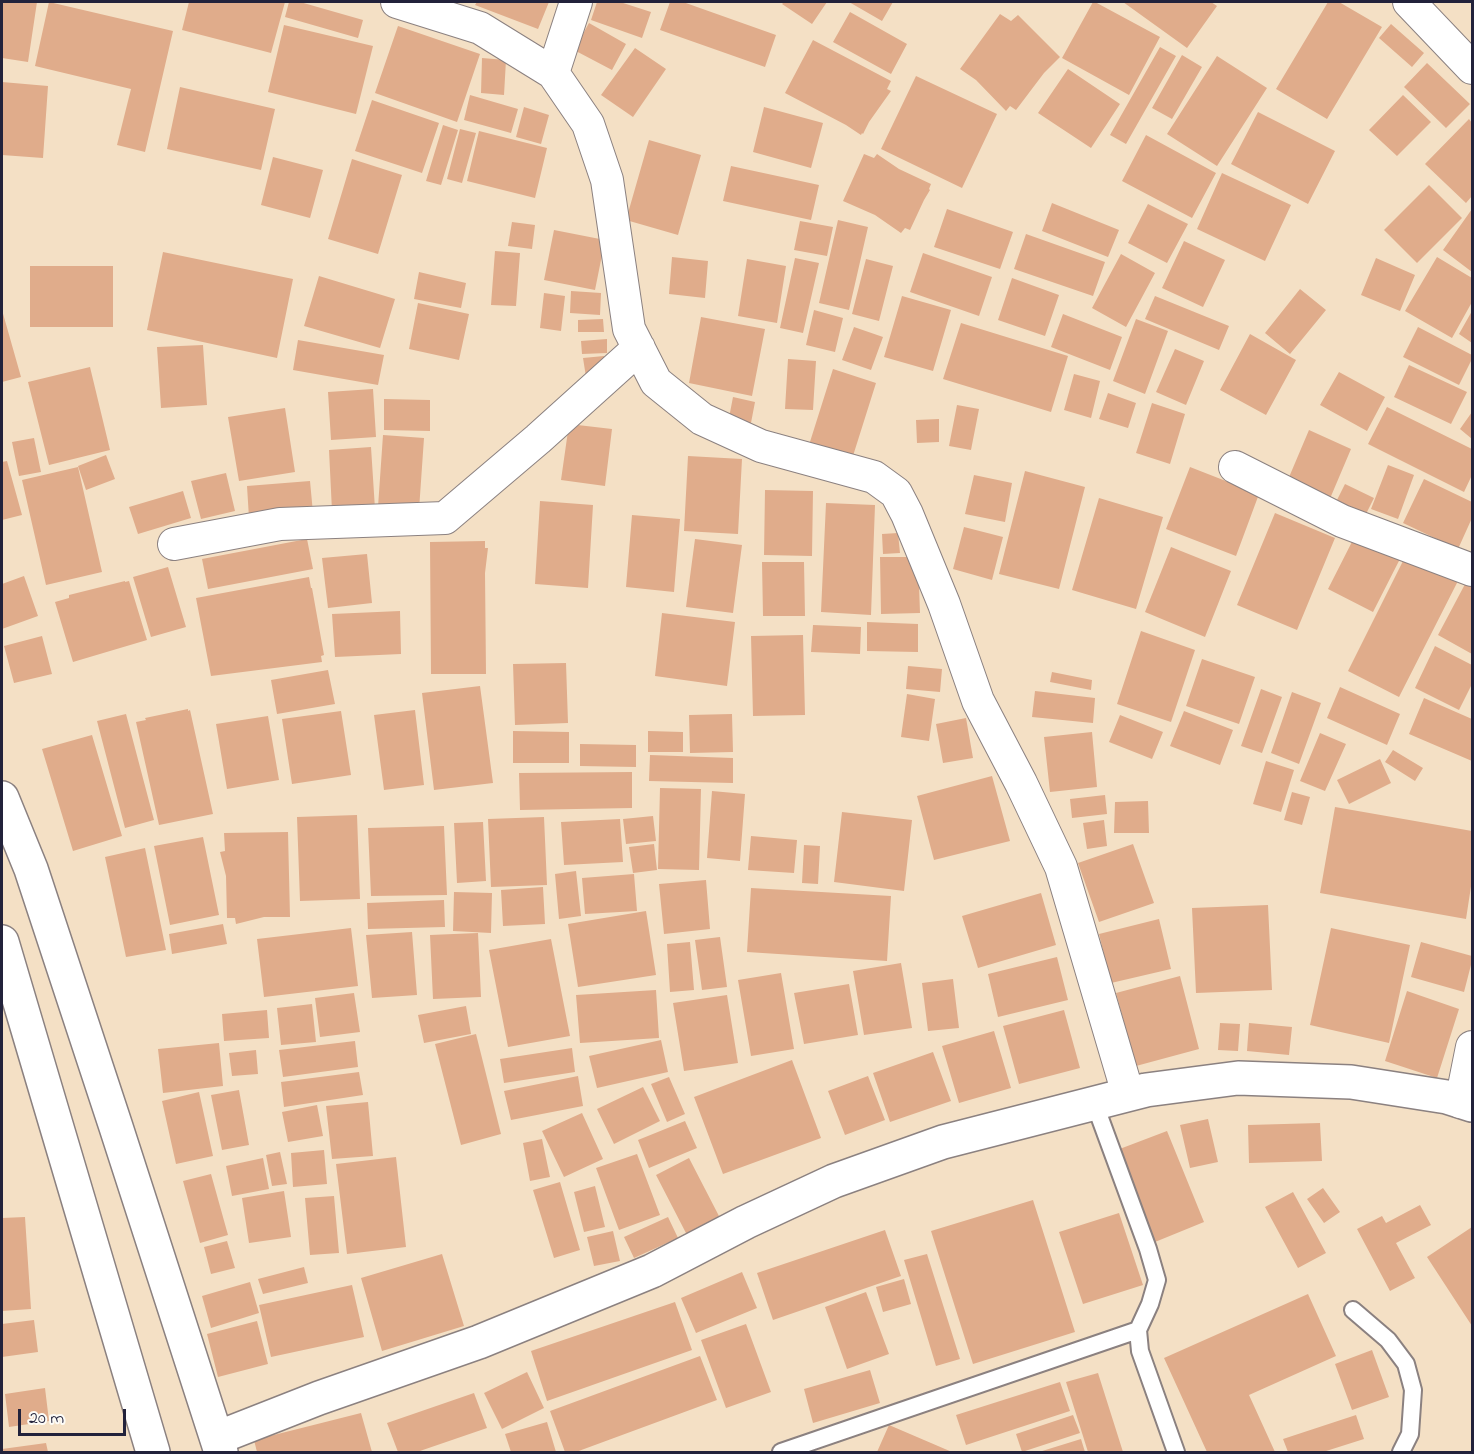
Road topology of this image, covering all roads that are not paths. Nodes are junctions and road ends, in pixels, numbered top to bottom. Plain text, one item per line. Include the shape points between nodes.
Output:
1 (397, 2) edge
2 (576, 2) edge
3 (1409, 2) edge
4 (1473, 68) edge
5 (553, 73) junction
6 (639, 348) junction
7 (1235, 467) dead end
8 (174, 544) dead end
9 (1473, 570) edge
10 (2, 798) edge
11 (2, 942) edge
12 (1473, 1047) edge
13 (1128, 1094) junction
14 (1094, 1102) junction
15 (1467, 1103) edge
16 (1353, 1310) dead end
17 (1138, 1330) junction
18 (219, 1445) edge
19 (153, 1452) edge
20 (781, 1452) edge
21 (1176, 1452) edge
22 (1401, 1452) edge

1 - 5 street via 480,28
2 - 5 street
3 - 4 street
5 - 6 street via 588,124 608,180 629,329
6 - 8 street via 445,518 280,524
6 - 13 street via 656,382 702,419 761,446 874,477 896,493 940,594 978,701 1060,867
7 - 9 street via 1342,520
10 - 18 main road via 31,869
11 - 19 main road
12 - 15 street
13 - 14 main road
13 - 15 main road via 1238,1078 1351,1082
14 - 17 lane via 1157,1280
14 - 18 main road via 943,1142 834,1182 652,1271 479,1342 319,1398
16 - 22 lane via 1388,1340 1406,1364 1413,1390 1410,1434
17 - 20 lane
17 - 21 lane via 1140,1351

